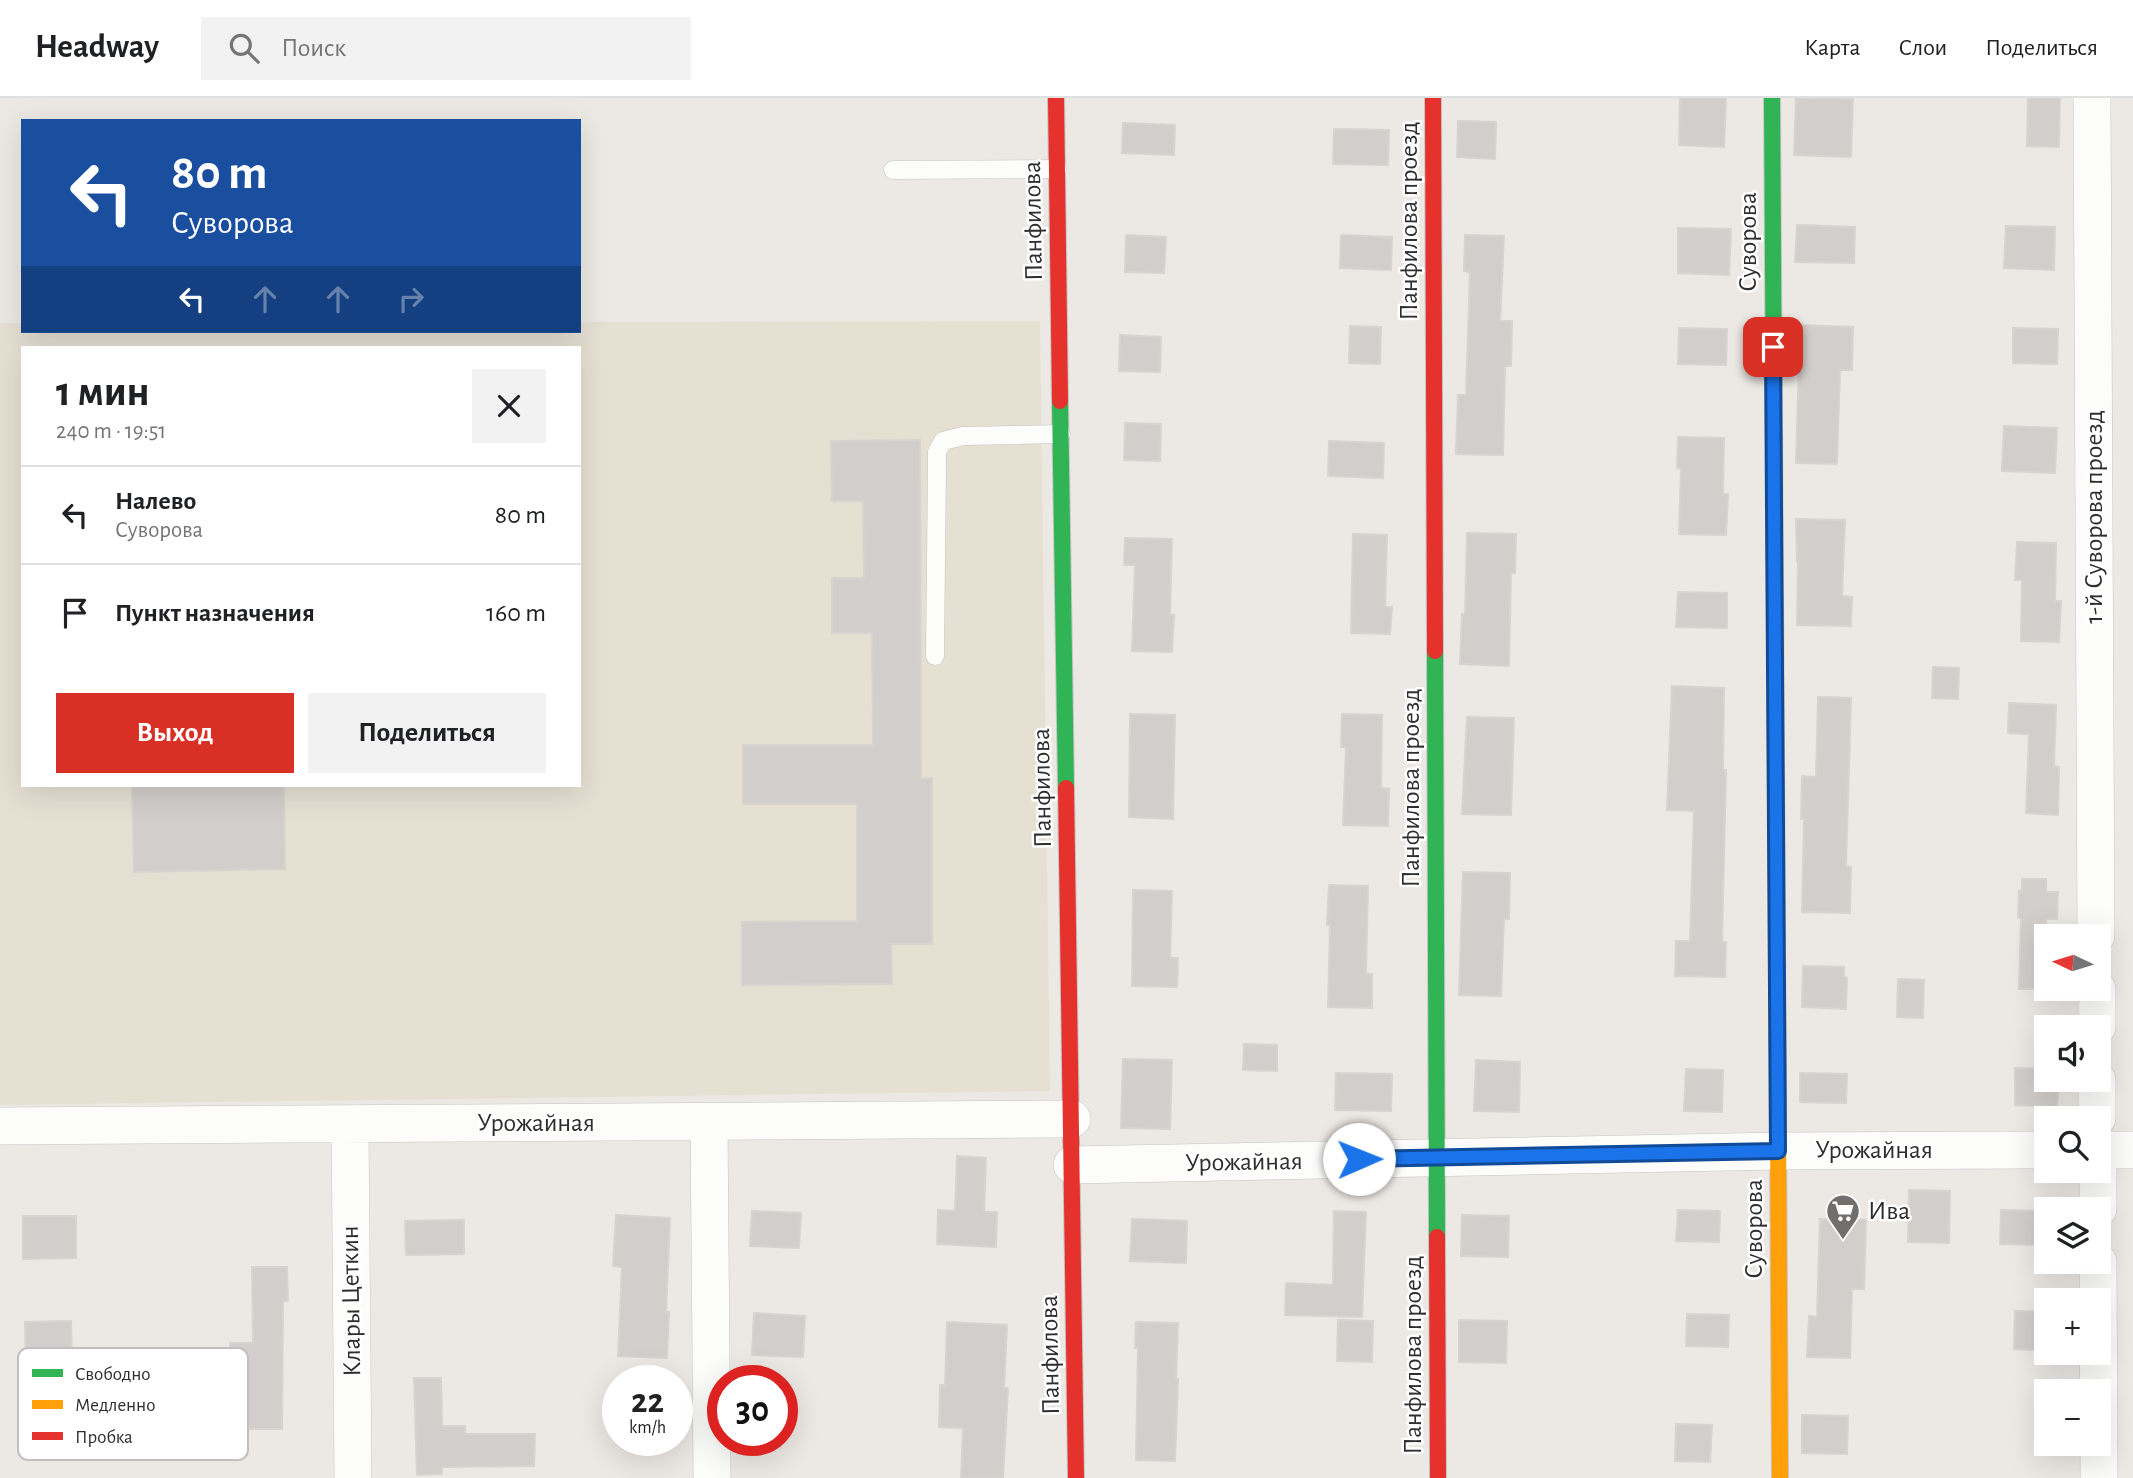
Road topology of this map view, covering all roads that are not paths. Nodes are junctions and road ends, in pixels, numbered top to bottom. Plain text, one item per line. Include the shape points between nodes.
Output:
1 (1056, 98) edge
2 (1433, 98) edge
3 (1772, 98) edge
4 (2092, 98) edge
5 (1057, 169) junction
6 (893, 170) dead end
7 (1061, 434) junction
8 (934, 656) dead end
9 (2096, 924) edge
10 (1072, 1119) junction
11 (709, 1122) junction
12 (349, 1124) junction
13 (0, 1126) edge
14 (2034, 1150) edge
15 (2111, 1150) edge
16 (2133, 1150) edge
17 (1778, 1151) junction
18 (1437, 1158) junction
19 (1072, 1165) junction
20 (2098, 1274) edge
21 (354, 1478) edge
22 (712, 1478) edge
23 (1076, 1478) edge
24 (1438, 1478) edge
25 (1780, 1478) edge
26 (2099, 1478) edge

1 - 5 street, Панфилова
2 - 18 street, Панфилова проезд
3 - 17 street, Суворова
4 - 9 street, 1-й Суворова проезд
5 - 6 lane
5 - 7 street, Панфилова
7 - 8 lane via 963,436 943,441 937,452
7 - 10 street, Панфилова
10 - 11 street, Урожайная
10 - 19 street, Панфилова
11 - 12 street, Урожайная
11 - 22 street
12 - 13 street, Урожайная
12 - 21 street, Клары Цеткин
14 - 17 street, Урожайная
15 - 16 street
17 - 18 street, Урожайная
17 - 25 street, Суворова
18 - 19 street, Урожайная
18 - 24 street, Панфилова проезд
19 - 23 street, Панфилова
20 - 26 street

